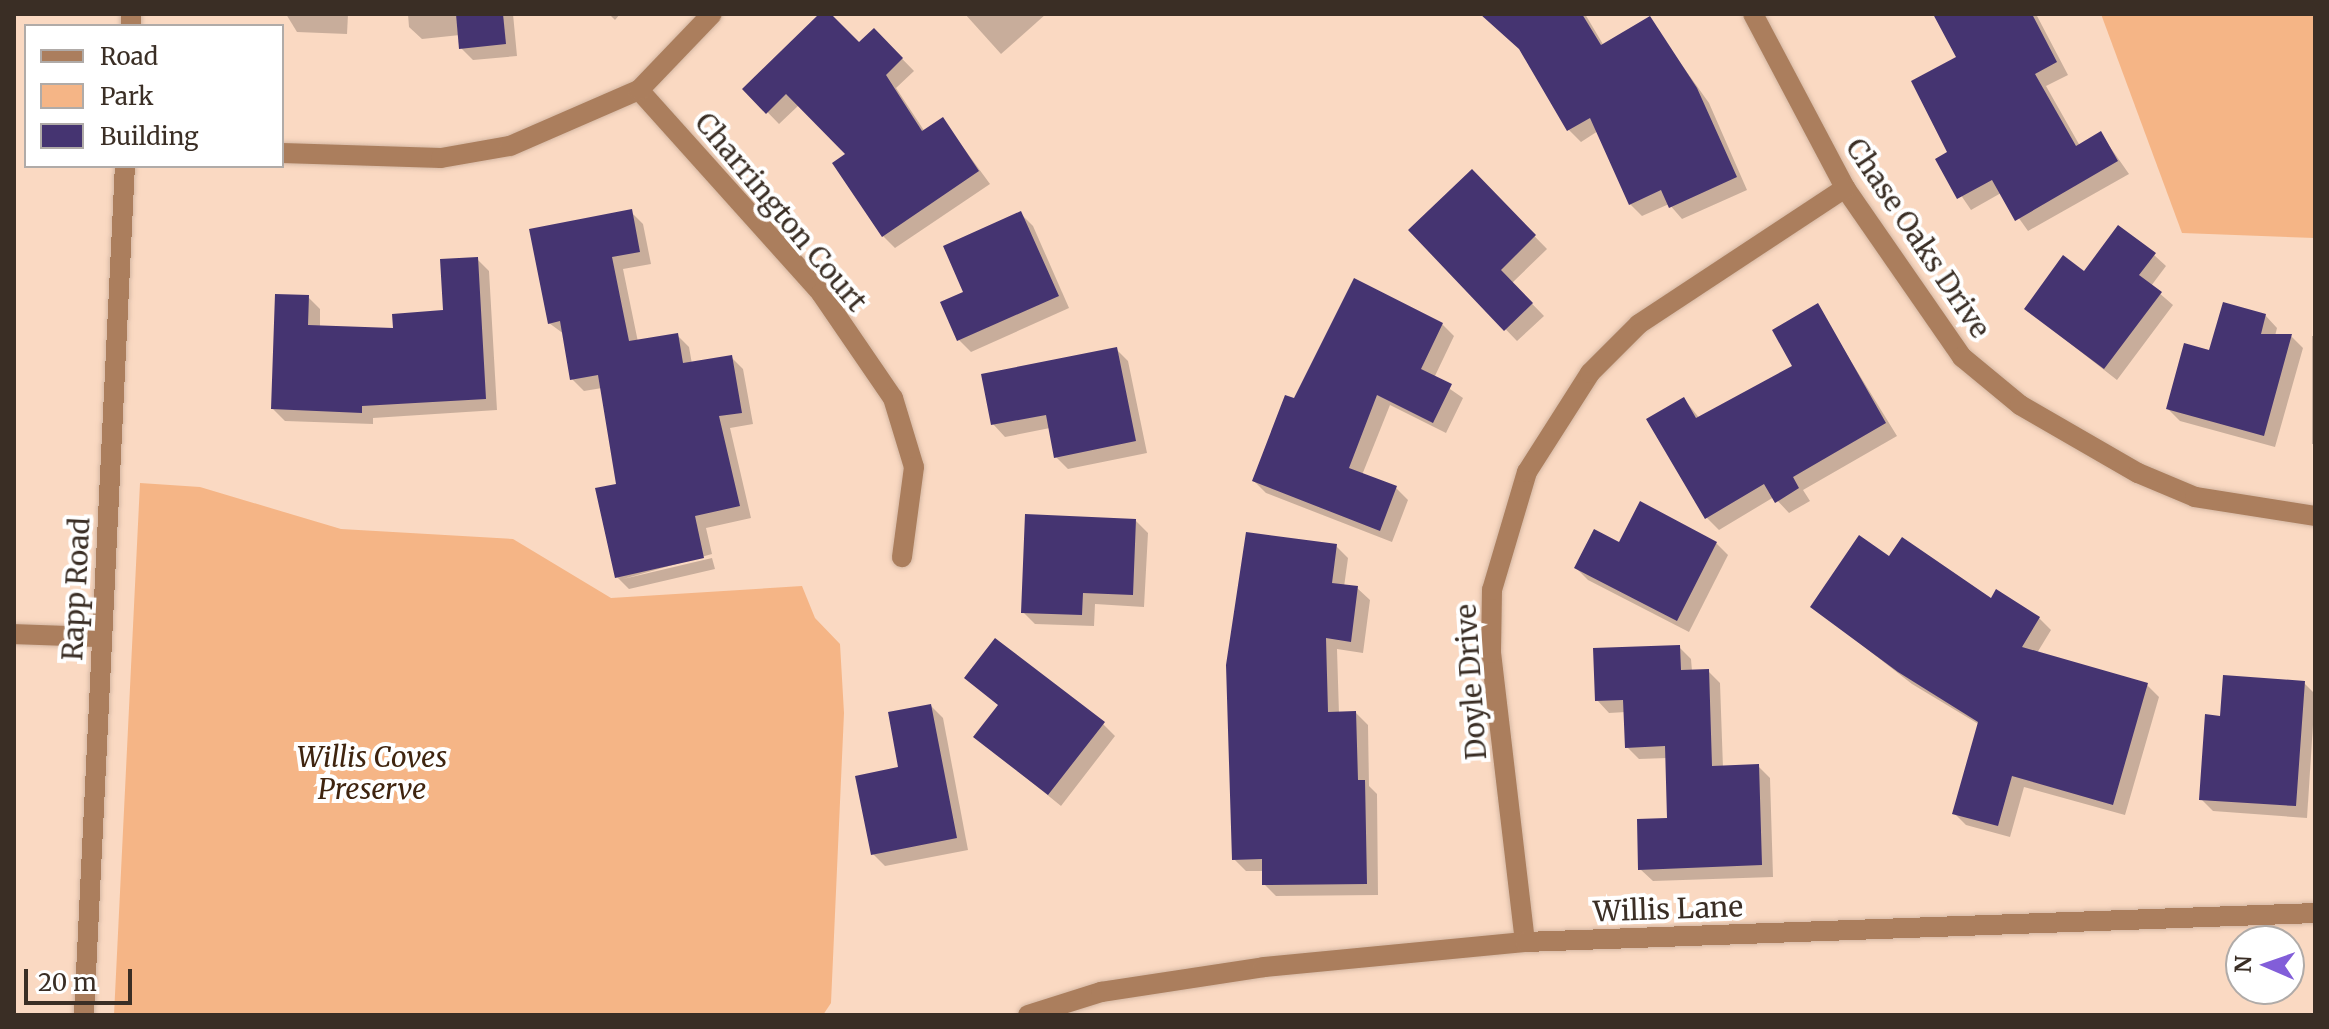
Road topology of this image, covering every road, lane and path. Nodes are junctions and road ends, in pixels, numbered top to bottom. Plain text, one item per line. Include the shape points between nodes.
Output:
1 (712, 14) edge
2 (1753, 14) edge
3 (639, 90) junction
4 (284, 153) edge
5 (125, 168) edge
6 (1845, 188) junction
7 (2315, 516) edge
8 (902, 557) dead end
9 (14, 634) edge
10 (101, 637) junction
11 (2315, 913) edge
12 (1525, 942) junction
13 (84, 1015) edge
14 (1028, 1015) edge

1 - 3 street
2 - 6 street, Chase Oaks Drive
3 - 4 street via 510,146 441,158
3 - 8 street, Charrington Court via 821,293 893,398 914,467
5 - 10 street, Rapp Road
6 - 7 street, Chase Oaks Drive via 1962,357 2020,405 2138,473 2195,497
6 - 12 street, Doyle Drive via 1639,324 1590,373 1527,472 1492,590 1491,653
9 - 10 street
10 - 13 street, Rapp Road
11 - 12 street, Willis Lane
12 - 14 street, Willis Lane via 1264,967 1101,992

